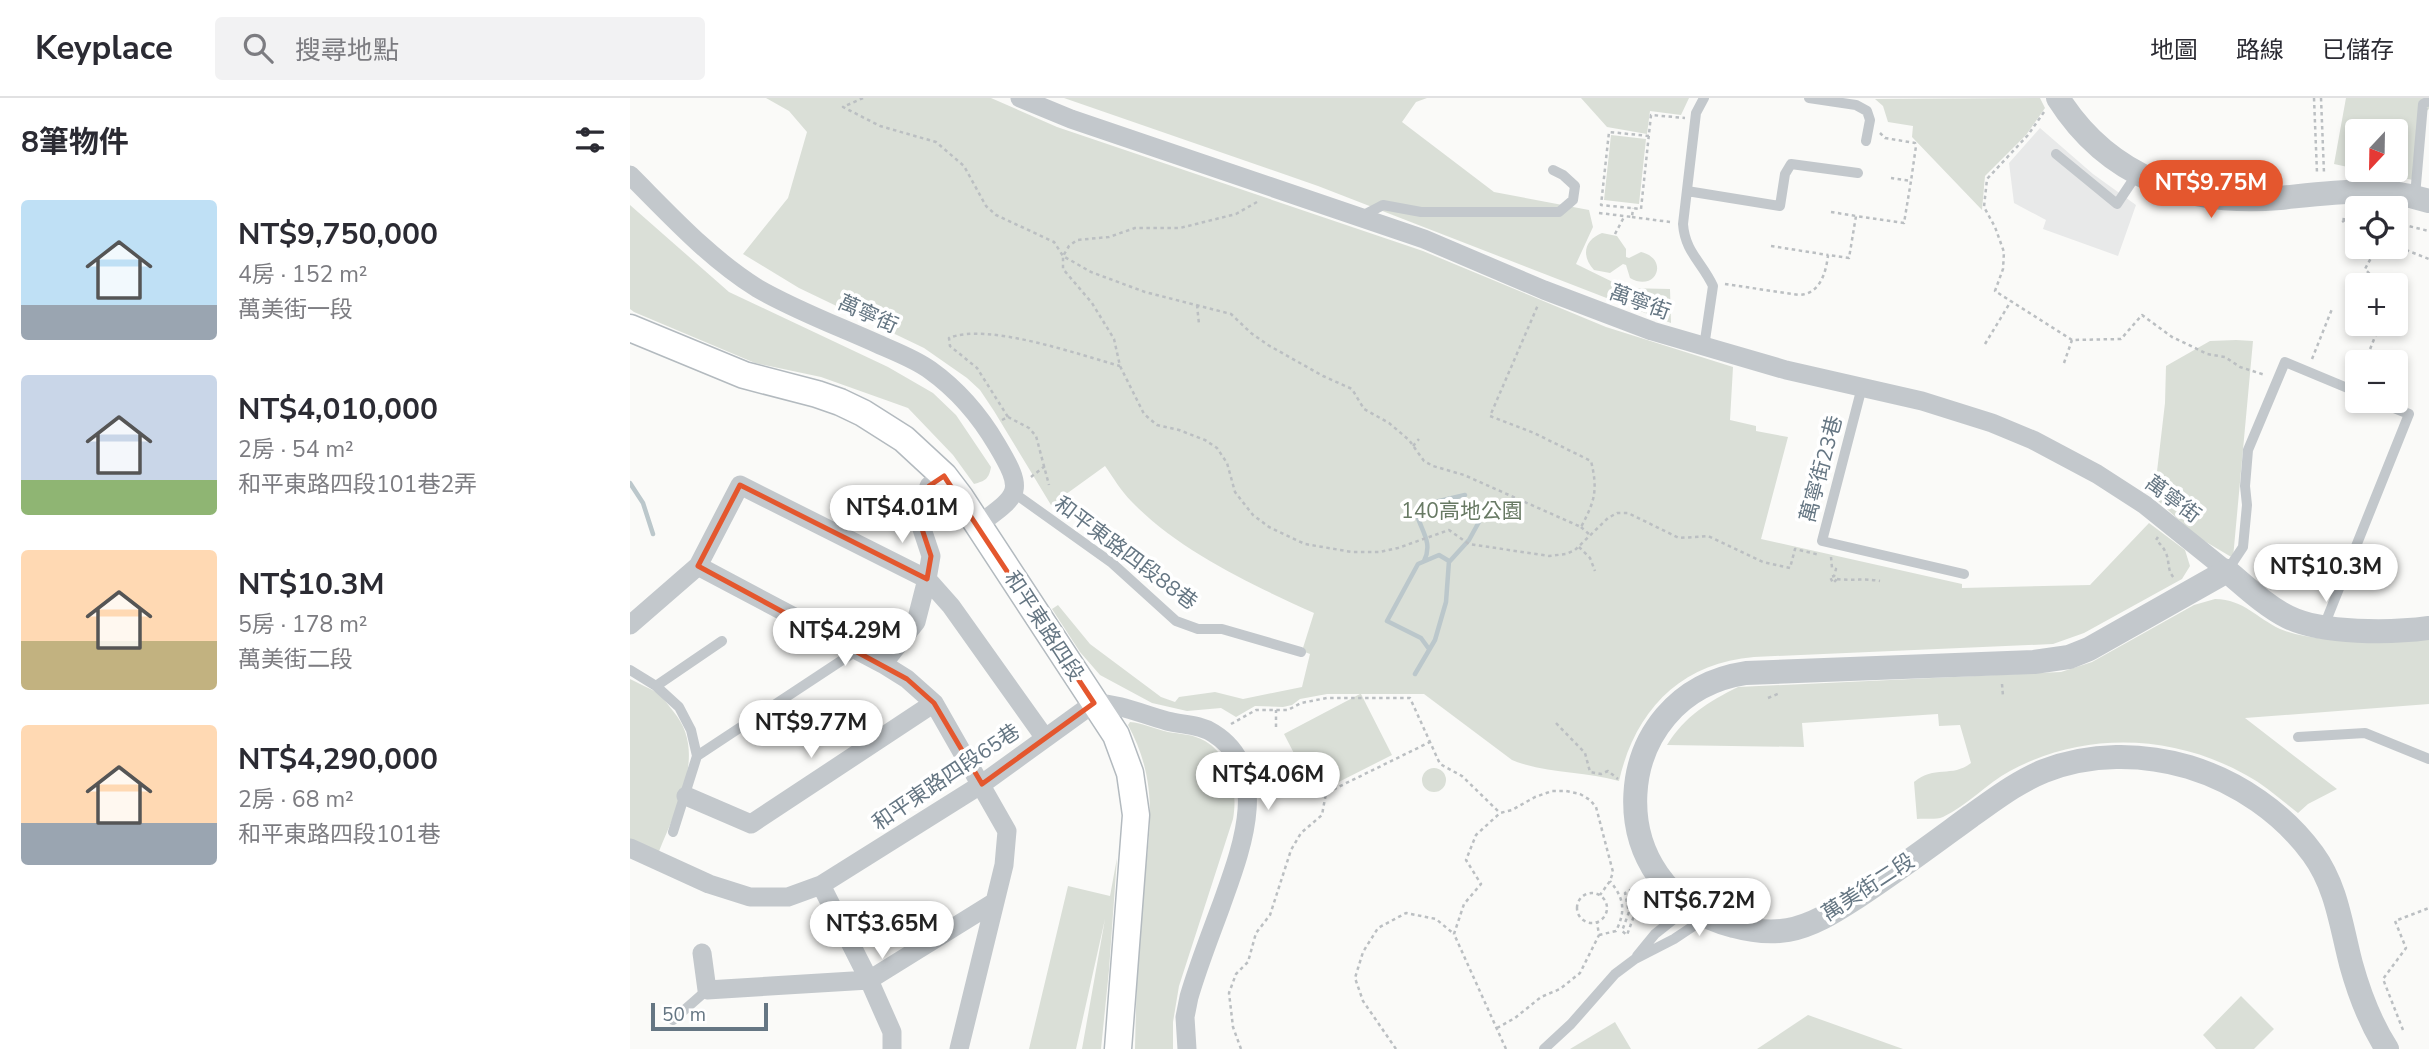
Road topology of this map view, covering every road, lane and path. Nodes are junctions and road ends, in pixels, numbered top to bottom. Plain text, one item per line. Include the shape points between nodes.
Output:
1 (863, 98) edge
2 (1020, 98) edge
3 (1704, 98) edge
4 (1809, 98) edge
5 (2057, 98) edge
6 (2314, 98) edge
7 (2321, 98) edge
8 (2429, 101) edge
9 (2315, 114) junction
10 (2322, 114) junction
11 (1695, 120) junction
12 (1870, 120) junction
13 (2038, 121) dead end
14 (1648, 136) junction
15 (2322, 137) junction
16 (2315, 138) junction
17 (1867, 141) dead end
18 (2056, 154) dead end
19 (1553, 170) dead end
20 (1858, 173) dead end
21 (2137, 174) junction
22 (630, 175) edge
23 (1891, 178) dead end
24 (1911, 181) junction
25 (1266, 187) junction
26 (1687, 191) junction
27 (2321, 193) junction
28 (2422, 199) edge
29 (1633, 208) junction
30 (1831, 212) dead end
31 (1599, 213) dead end
32 (1624, 216) junction
33 (1856, 216) junction
34 (1360, 217) junction
35 (1632, 217) junction
36 (1683, 224) junction
37 (2408, 226) edge
38 (2429, 231) edge
39 (1615, 234) dead end
40 (1771, 246) dead end
41 (2408, 251) edge
42 (1828, 255) junction
43 (1063, 256) junction
44 (2429, 259) edge
45 (1711, 282) junction
46 (1544, 290) junction
47 (2011, 301) junction
48 (1196, 305) junction
49 (2332, 309) dead end
50 (1199, 324) dead end
51 (630, 328) edge
52 (2072, 340) junction
53 (1984, 344) dead end
54 (1704, 347) junction
55 (2064, 363) dead end
56 (1120, 366) junction
57 (2307, 371) junction
58 (2277, 380) junction
59 (1862, 387) junction
60 (2345, 387) edge
61 (2407, 413) edge
62 (1008, 416) junction
63 (999, 422) dead end
64 (1419, 439) dead end
65 (1413, 446) junction
66 (1045, 466) junction
67 (944, 476) junction
68 (1031, 477) dead end
69 (1049, 485) dead end
70 (1014, 493) junction
71 (2169, 523) junction
72 (978, 525) junction
73 (1581, 527) junction
74 (1590, 535) junction
75 (1579, 547) junction
76 (698, 566) junction
77 (1595, 571) dead end
78 (2227, 571) junction
79 (1964, 574) dead end
80 (927, 579) junction
81 (1880, 581) dead end
82 (2193, 592) junction
83 (630, 625) edge
84 (2323, 626) junction
85 (2429, 628) edge
86 (722, 641) dead end
87 (856, 651) junction
88 (1301, 652) dead end
89 (883, 664) junction
90 (630, 670) edge
91 (656, 685) junction
92 (934, 703) junction
93 (1094, 703) junction
94 (1276, 710) junction
95 (1556, 723) dead end
96 (1276, 727) dead end
97 (1213, 733) junction
98 (2298, 737) dead end
99 (1045, 738) junction
100 (1430, 742) junction
101 (697, 757) junction
102 (2429, 759) edge
103 (982, 784) junction
104 (1634, 793) junction
105 (686, 796) junction
106 (1500, 813) junction
107 (673, 832) dead end
108 (630, 848) edge
109 (1610, 881) junction
110 (821, 885) junction
111 (1600, 895) junction
112 (993, 903) junction
113 (2429, 908) edge
114 (1623, 911) junction
115 (1629, 912) junction
116 (1698, 912) junction
117 (1635, 913) junction
118 (1646, 915) dead end
119 (1597, 922) junction
120 (1454, 934) junction
121 (1600, 935) junction
122 (702, 953) dead end
123 (1634, 959) junction
124 (869, 980) junction
125 (707, 990) junction
126 (673, 1020) dead end
127 (1497, 1028) junction
128 (2403, 1030) dead end
129 (892, 1049) edge
130 (959, 1049) edge
131 (1118, 1049) edge
132 (1187, 1049) edge
133 (1241, 1049) edge
134 (1396, 1049) edge
135 (1506, 1049) edge
136 (1544, 1049) edge
137 (2388, 1049) edge

1 - 43 path via 843,107 880,126 936,142 964,166 985,206 1054,242
2 - 25 street, 萬寧街
3 - 11 lane
4 - 12 lane via 1856,105 1867,111
5 - 21 street via 2098,147
6 - 9 path
7 - 10 path
8 - 28 lane via 2423,104
9 - 10 path
9 - 16 path
10 - 15 path
11 - 14 path via 1651,115
11 - 26 lane
12 - 17 lane
12 - 24 path via 1880,122 1879,131 1885,138 1915,143
13 - 47 path via 1987,179 1984,206 2004,253 1995,291
14 - 29 path via 1641,209
14 - 29 path via 1609,132 1601,205
15 - 16 path
15 - 27 path
16 - 27 path
18 - 21 lane via 2116,204
19 - 34 lane via 1575,186 1573,200 1559,212 1421,212 1383,205
20 - 26 lane via 1791,164 1780,206
21 - 27 street via 2224,199
22 - 70 street, 萬寧街 via 733,271 783,300 919,364 958,393 981,418 1009,465
23 - 24 path
24 - 33 path via 1904,223
25 - 34 street, 萬寧街
25 - 43 path via 1257,203 1236,214 1180,228 1135,228 1109,237 1077,240
26 - 36 lane
27 - 28 street via 2377,192
29 - 35 path
30 - 33 path
31 - 32 path
32 - 35 path
32 - 39 path
33 - 42 path via 1849,258
34 - 46 street, 萬寧街
35 - 36 path
36 - 45 lane via 1684,239
37 - 38 path
40 - 42 path
41 - 44 path
42 - 45 path via 1820,284 1804,295
43 - 48 path via 1145,292
43 - 56 path via 1063,269 1114,339
45 - 54 lane via 1714,291
46 - 54 street, 萬寧街
46 - 73 path via 1490,416 1591,461 1596,482 1593,505
47 - 52 path
47 - 53 path
48 - 50 path
48 - 65 path via 1231,314 1268,345 1352,388 1364,408
49 - 57 path
51 - 67 main road, 和平東路四段 via 744,375 852,408 904,439
52 - 55 path
52 - 58 path via 2122,339 2142,315 2193,348
54 - 59 street, 萬寧街
56 - 62 path via 1042,344 987,335 950,338 950,346 977,368
56 - 75 path via 1143,414 1157,425 1217,448 1227,463 1235,492 1253,515 1305,544 1380,552 1449,530 1469,544 1530,554 1566,554
57 - 58 lane via 2284,362
57 - 60 lane
58 - 78 lane via 2248,450 2243,549
59 - 71 street, 萬寧街 via 1956,411 2033,440 2097,474
59 - 79 lane, 萬寧街23巷 via 1822,541
61 - 84 lane
62 - 63 path
62 - 66 path via 1036,436
64 - 65 path
65 - 73 path via 1424,461
66 - 68 path
66 - 69 path
67 - 72 main road, 和平東路四段
67 - 80 street via 929,486 920,523 931,556
70 - 72 street via 1007,504
70 - 88 lane, 和平東路四段88巷 via 1112,563 1176,621
71 - 78 street, 萬寧街
71 - 82 path via 2156,540 2167,553 2172,576
72 - 93 main road, 和平東路四段
73 - 74 path
74 - 75 path
74 - 81 path via 1608,518 1628,513 1679,537 1708,536 1763,562 1790,568 1795,549 1831,557 1836,577
75 - 77 path
76 - 80 street via 740,485
76 - 83 street
76 - 87 street
78 - 82 street, 萬美街二段
78 - 84 street via 2289,618
80 - 89 street via 916,622
80 - 99 street
82 - 104 street, 萬美街二段 via 2069,657 1724,677 1703,686 1669,712 1645,750
84 - 85 street via 2387,631
86 - 91 lane
87 - 89 street
87 - 101 lane
89 - 92 street
90 - 91 lane
91 - 101 lane via 679,707 691,730
92 - 103 street
92 - 105 street via 751,824
93 - 97 street via 1115,704
93 - 99 street, 和平東路四段65巷
93 - 131 main road, 和平東路四段 via 1120,744 1136,815
94 - 96 path
94 - 97 path via 1256,709
94 - 100 path via 1327,698 1410,696
95 - 104 path via 1585,753 1590,772 1608,771
97 - 132 street via 1240,766 1247,793 1246,825 1189,997
98 - 102 lane via 2365,733
99 - 103 street, 和平東路四段65巷
100 - 106 path via 1440,764 1462,776
100 - 133 path via 1326,793 1322,815 1301,833 1270,915 1255,933 1248,962 1236,974 1228,993
101 - 105 lane
103 - 110 street, 和平東路四段65巷
103 - 112 street via 1007,831 1004,865
104 - 116 street, 萬美街二段 via 1639,834 1655,873
105 - 107 lane
106 - 109 path via 1552,791 1580,794 1590,800 1600,816 1612,867
106 - 120 path via 1470,847 1466,860 1481,884 1464,904
108 - 110 street, 和平東路四段65巷 via 750,897 788,897
109 - 111 path
109 - 114 path via 1618,890
110 - 124 street
111 - 119 path via 1607,909
111 - 119 path via 1585,895 1577,910 1584,921
112 - 124 street
112 - 130 street
113 - 128 path via 2395,921 2406,948 2383,979
114 - 115 path
114 - 121 path via 1616,931
115 - 117 path via 1625,892 1630,890
115 - 117 path via 1622,931 1627,935
116 - 123 lane via 1674,939
116 - 123 lane via 1655,933
116 - 137 street, 萬美街二段 via 1732,926 1772,932 1811,924 2016,785 2045,771 2102,757 2170,761 2239,788 2292,829 2314,855 2330,883 2363,1000
117 - 118 path
119 - 121 path
120 - 127 path
120 - 134 path via 1436,919 1406,913 1378,928 1363,952 1355,978 1363,1002
121 - 127 path via 1572,981
122 - 125 street
123 - 136 lane
124 - 125 street
124 - 129 street via 892,1032
125 - 126 lane
127 - 135 path

